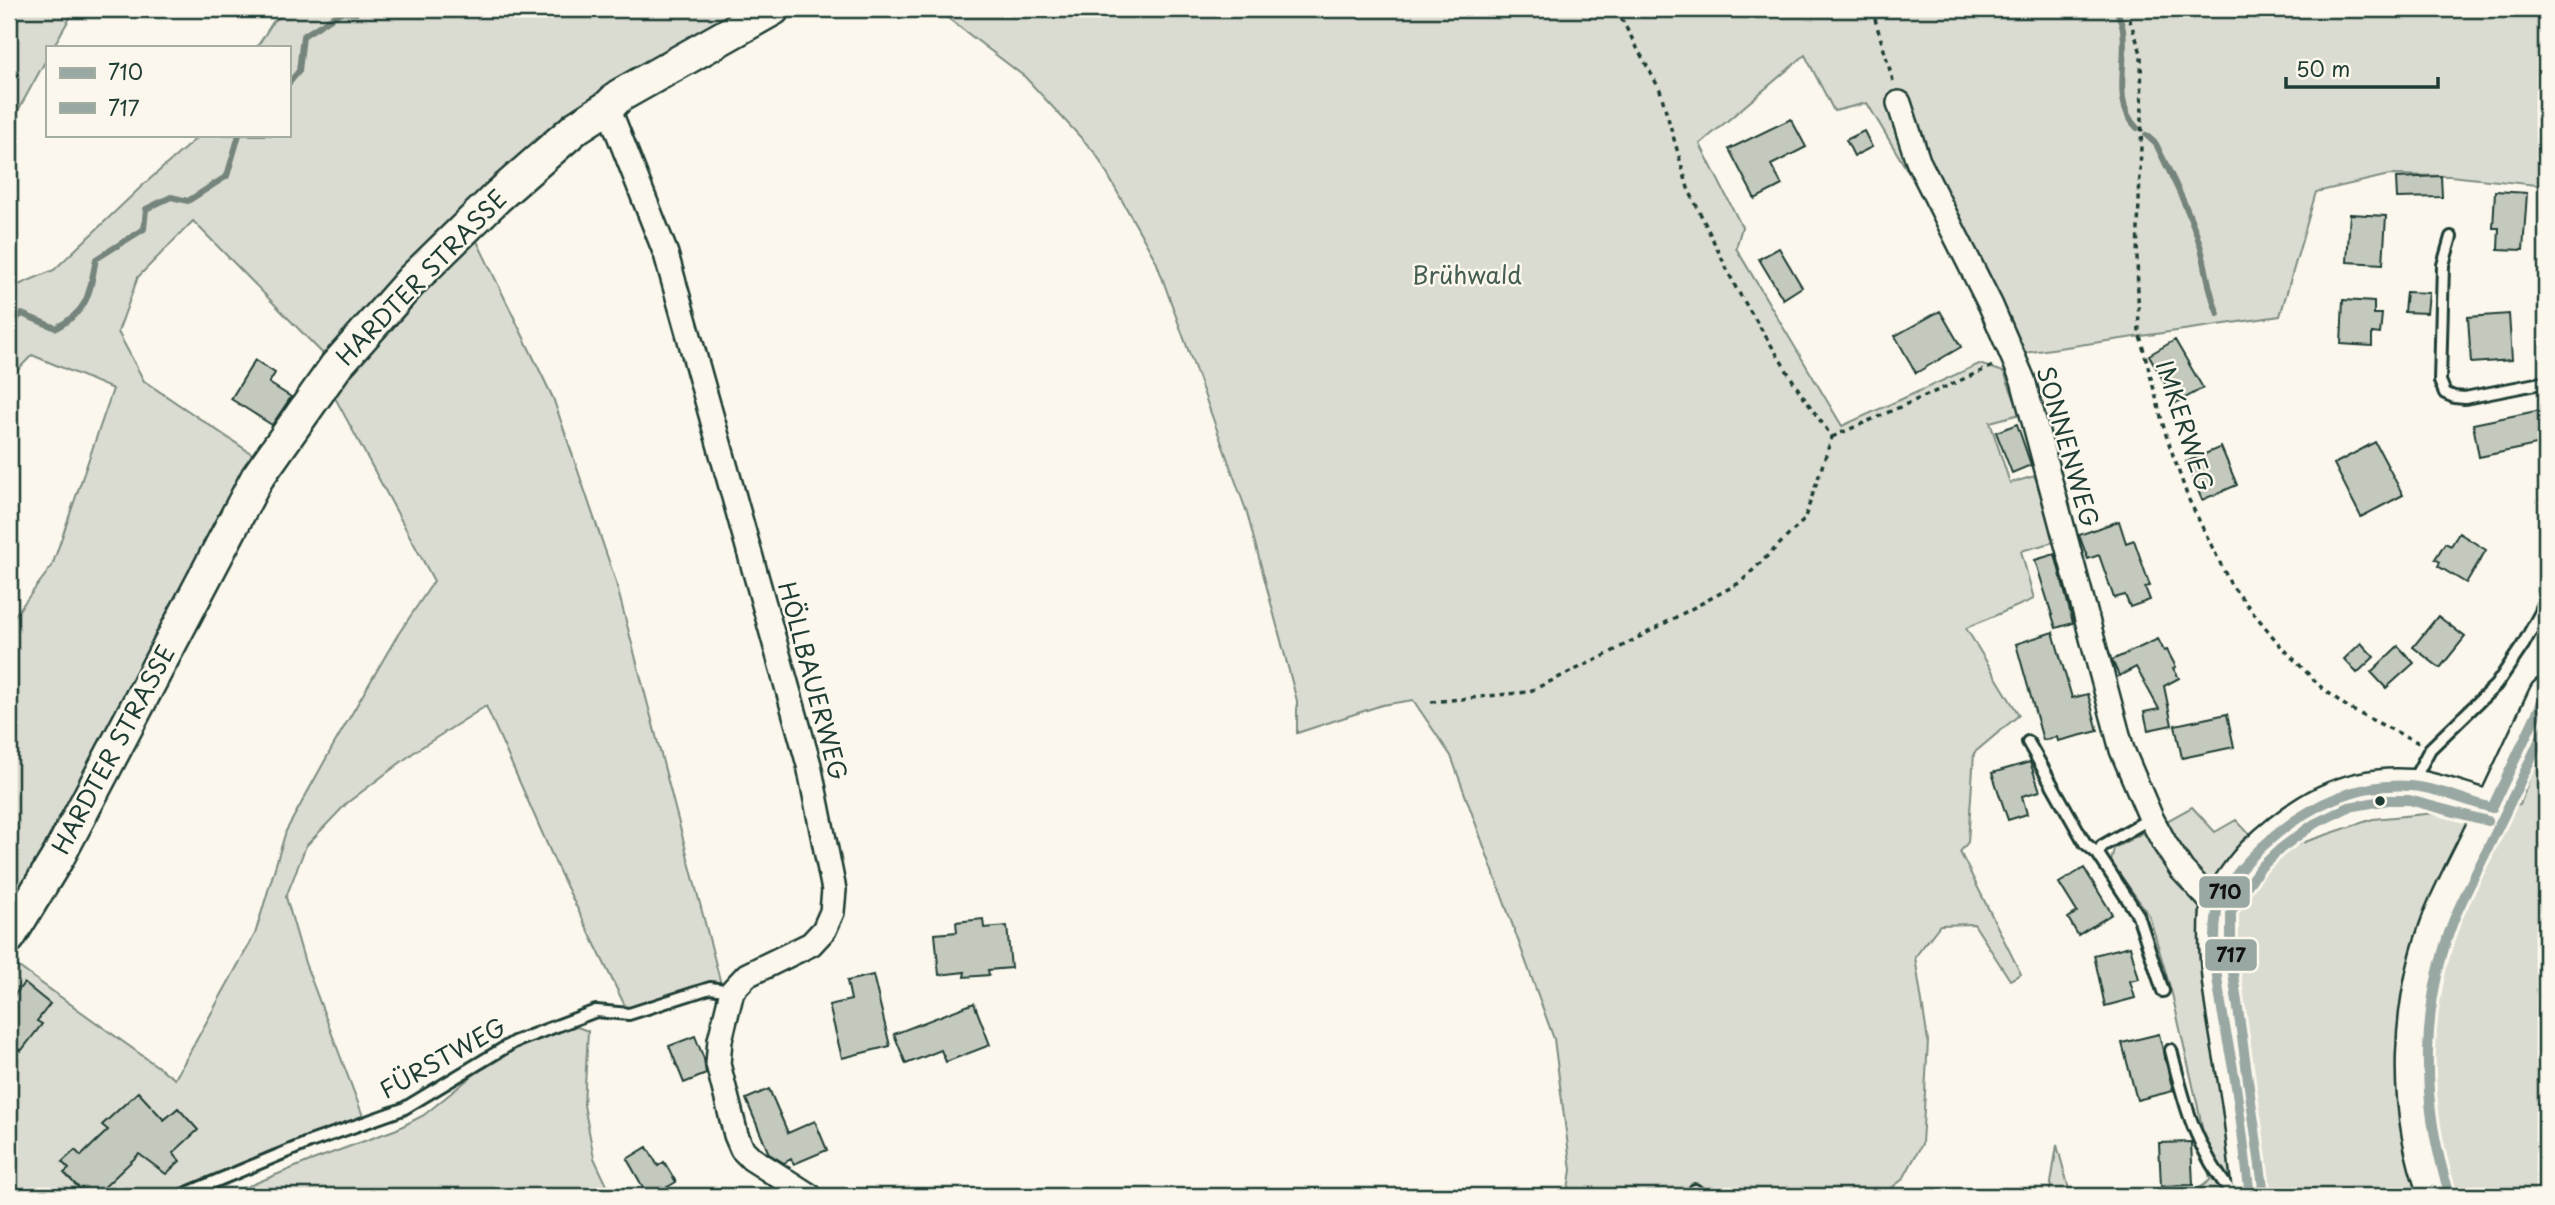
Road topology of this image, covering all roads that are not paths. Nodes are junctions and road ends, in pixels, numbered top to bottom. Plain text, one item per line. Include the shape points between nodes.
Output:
1 (774, 9) edge
2 (1899, 103) road end
3 (608, 107) junction
4 (2451, 237) dead end
5 (2546, 382) edge
6 (2546, 592) edge
7 (2546, 694) edge
8 (2028, 742) dead end
9 (2411, 786) junction
10 (2492, 808) junction
11 (2151, 818) junction
12 (2098, 853) junction
13 (2217, 907) junction
14 (9, 937) edge
15 (733, 991) junction
16 (2164, 991) dead end
17 (2171, 1050) dead end
18 (180, 1196) edge
19 (810, 1196) edge
20 (2234, 1196) edge
21 (2250, 1196) edge
22 (2437, 1196) edge

1 - 3 street, HARDTER STRASSE via 619,96
2 - 11 street, SONNENWEG via 1928,184 2023,380 2122,750
3 - 14 street, HARDTER STRASSE via 577,127 497,197 412,280 336,366 257,478 58,857
3 - 15 street, HÖLLBAUERWEG via 666,254 809,765 834,890 832,912 811,944 747,975
4 - 5 lane via 2444,265 2440,381 2445,393 2465,398
6 - 9 lane via 2541,612 2496,685 2430,748
7 - 10 street
8 - 12 lane via 2085,843
9 - 10 street
9 - 13 street via 2356,789 2316,806 2281,828 2246,861
10 - 22 street via 2441,916 2417,1013 2416,1123
11 - 12 lane via 2102,846
11 - 13 street, SONNENWEG via 2182,870
12 - 16 lane via 2138,915
13 - 21 street via 2225,1034
15 - 18 lane, FÜRSTWEG via 710,988 629,1014 596,1012 537,1033 402,1109
15 - 19 street via 718,1064 736,1135 752,1159
17 - 20 lane via 2186,1110 2202,1148

